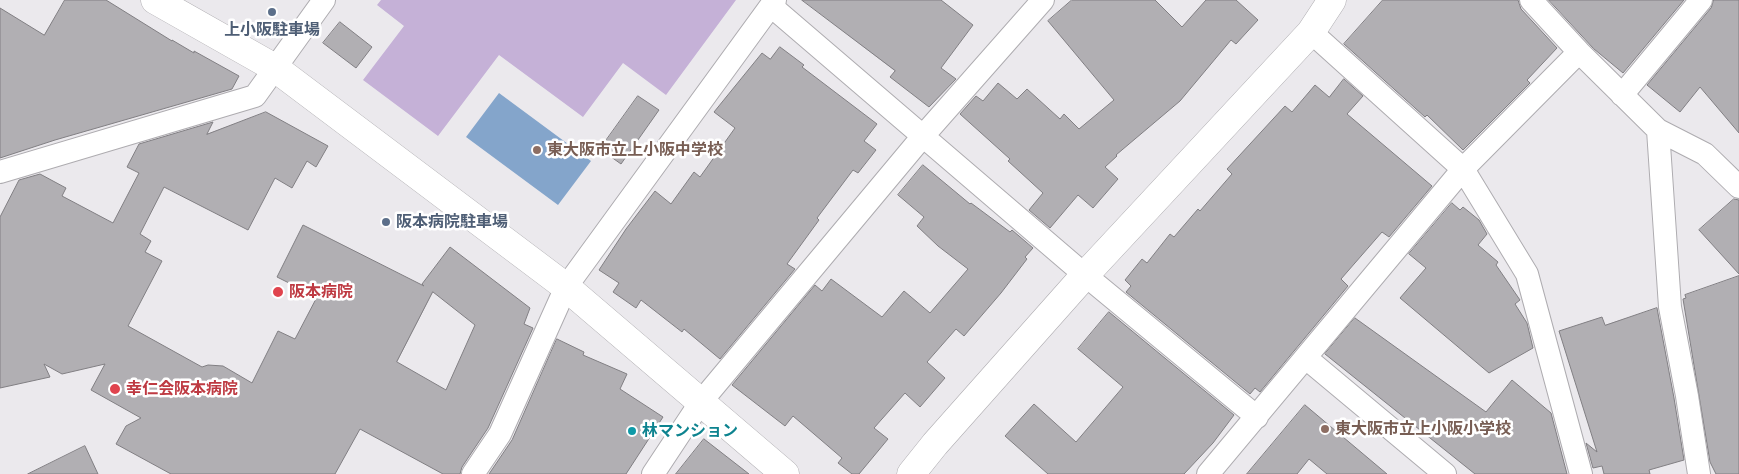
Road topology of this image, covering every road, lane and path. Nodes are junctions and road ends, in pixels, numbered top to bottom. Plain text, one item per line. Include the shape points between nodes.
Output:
1 (155, 0) edge
2 (324, 0) edge
3 (1043, 0) edge
4 (1332, 0) edge
5 (1531, 0) edge
6 (1701, 0) edge
7 (773, 3) edge
8 (1311, 32) junction
9 (1579, 52) junction
10 (275, 68) junction
11 (1622, 95) junction
12 (1658, 130) junction
13 (923, 136) junction
14 (1463, 169) junction
15 (0, 172) edge
16 (1739, 187) edge
17 (1086, 275) junction
18 (566, 287) junction
19 (1306, 358) junction
20 (700, 403) junction
21 (1256, 417) junction
22 (473, 474) edge
23 (653, 474) edge
24 (785, 474) edge
25 (911, 474) edge
26 (1208, 474) edge
27 (1445, 474) edge
28 (1581, 474) edge
29 (1699, 474) edge

1 - 10 street
2 - 10 street
3 - 13 street
4 - 8 street
5 - 9 street
6 - 11 street
7 - 13 street
7 - 18 street
8 - 14 street
8 - 17 street
9 - 11 street
9 - 14 street
10 - 15 street via 255,96
10 - 18 street
11 - 12 street
12 - 16 street via 1705,154
12 - 29 street via 1670,307
13 - 17 street
13 - 20 street
14 - 19 street
14 - 28 street via 1527,274
17 - 21 street
17 - 25 street
18 - 20 street
18 - 22 street via 500,434
19 - 21 street
19 - 27 street
20 - 23 street
20 - 24 street
21 - 26 street

